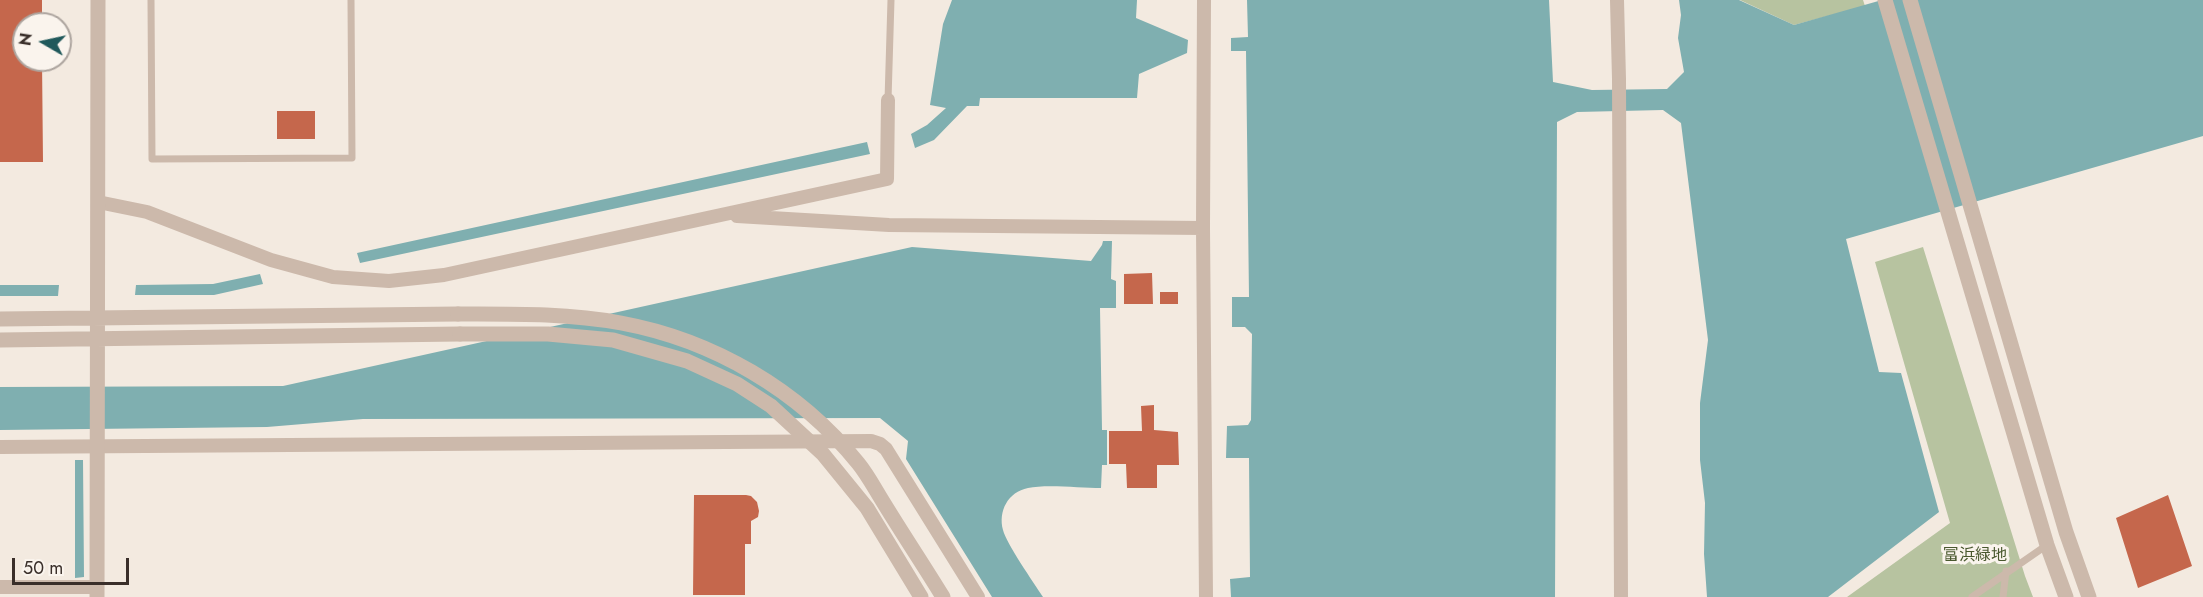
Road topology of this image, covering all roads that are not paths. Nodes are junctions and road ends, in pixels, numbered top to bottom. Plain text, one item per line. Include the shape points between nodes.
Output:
1 (98, 0) edge
2 (151, 0) edge
3 (351, 0) edge
4 (891, 0) edge
5 (1204, 0) edge
6 (1617, 0) edge
7 (1885, 0) edge
8 (1910, 0) edge
9 (888, 100) joint
10 (98, 202) junction
11 (720, 215) junction
12 (1203, 228) junction
13 (99, 318) junction
14 (0, 319) edge
15 (0, 340) edge
16 (99, 340) junction
17 (98, 443) junction
18 (0, 447) edge
19 (2047, 545) junction
20 (2006, 572) junction
21 (0, 587) edge
22 (97, 592) edge
23 (921, 597) edge
24 (943, 597) edge
25 (978, 597) edge
26 (1206, 597) edge
27 (1621, 597) edge
28 (1972, 597) edge
29 (2003, 597) edge
30 (2066, 597) edge
31 (2090, 597) edge

1 - 10 street
2 - 3 lane via 152,159 164,159 352,158
4 - 9 lane
5 - 12 street
6 - 27 street
7 - 19 street
8 - 31 street via 2066,532
9 - 11 street via 887,179
10 - 11 street via 147,212 271,260 333,277 389,281 444,275
10 - 13 street
11 - 12 street via 889,225
12 - 26 street
13 - 14 street
13 - 16 street
13 - 24 street, bridge via 554,315 620,323 676,336 732,360 772,384 820,422 859,464
15 - 16 street
16 - 17 street
16 - 23 street, bridge via 548,334 614,340 687,362 737,384 771,406 823,454 867,508
17 - 18 street
17 - 22 street
17 - 25 street via 871,441 886,449
19 - 20 lane
19 - 30 street
20 - 28 lane
20 - 29 lane
21 - 22 street

